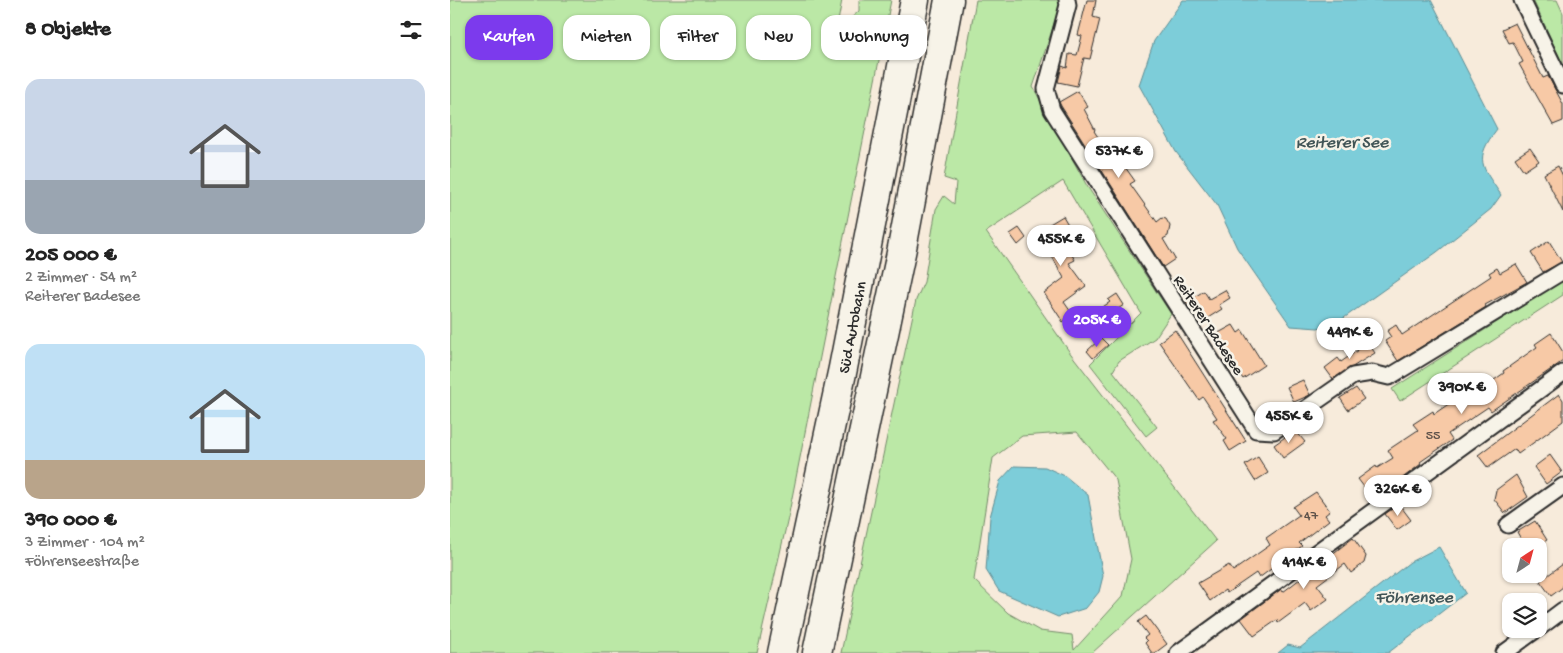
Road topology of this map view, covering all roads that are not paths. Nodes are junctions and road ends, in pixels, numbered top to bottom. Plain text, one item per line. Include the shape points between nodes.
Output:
1 (915, 0) edge
2 (949, 0) edge
3 (1067, 0) edge
4 (1522, 0) edge
5 (1563, 85) edge
6 (1563, 271) edge
7 (1563, 373) edge
8 (1563, 486) edge
9 (1508, 525) dead end
10 (1563, 610) edge
11 (1547, 622) edge
12 (1524, 638) edge
13 (782, 653) edge
14 (817, 653) edge
15 (1178, 653) edge
16 (1504, 653) edge

1 - 13 highway, Süd Autobahn via 843,368
2 - 14 highway, Süd Autobahn via 902,248
3 - 6 street, Reiterer Badesee via 1046,89 1052,110 1256,430 1274,431 1352,376 1372,373 1389,377
4 - 5 street
7 - 15 street
8 - 9 street
10 - 11 street
12 - 16 street

